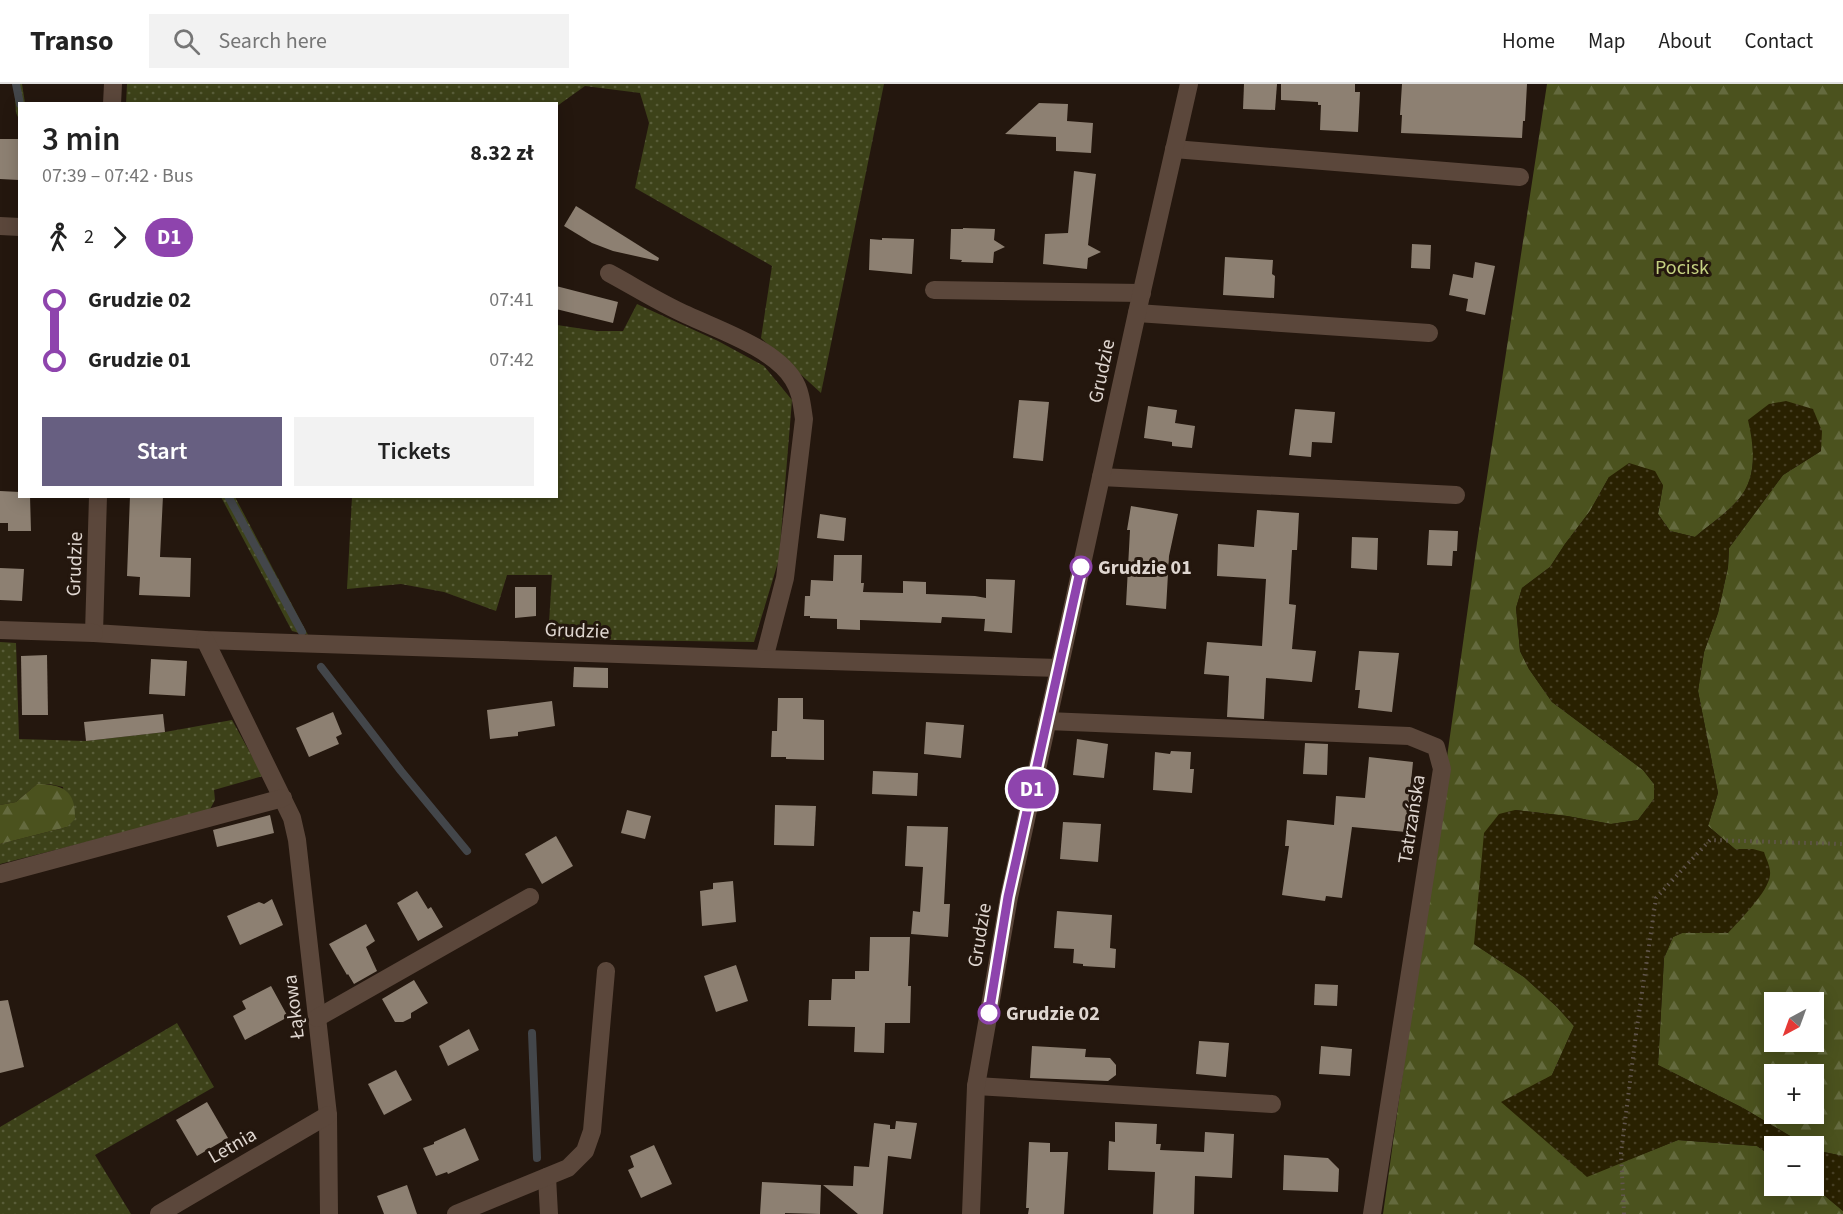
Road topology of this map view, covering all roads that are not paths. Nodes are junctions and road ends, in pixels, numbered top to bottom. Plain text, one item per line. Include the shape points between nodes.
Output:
1 (113, 84) edge
2 (1189, 84) edge
3 (112, 102) edge
4 (1174, 149) junction
5 (1520, 177) dead end
6 (0, 226) edge
7 (18, 227) edge
8 (609, 273) dead end
9 (934, 290) dead end
10 (1142, 293) junction
11 (1137, 313) junction
12 (1430, 333) dead end
13 (1101, 477) junction
14 (1456, 495) dead end
15 (98, 498) edge
16 (0, 630) edge
17 (94, 633) junction
18 (205, 640) junction
19 (764, 659) junction
20 (1059, 668) junction
21 (1047, 721) junction
22 (283, 798) junction
23 (0, 874) edge
24 (530, 897) dead end
25 (606, 971) dead end
26 (317, 1018) junction
27 (976, 1086) junction
28 (1272, 1104) dead end
29 (328, 1115) junction
30 (547, 1177) junction
31 (159, 1214) edge
32 (329, 1214) edge
33 (456, 1214) edge
34 (549, 1214) edge
35 (971, 1214) edge
36 (1372, 1214) edge

1 - 3 street
2 - 4 street, Grudzie
4 - 5 street
4 - 10 street, Grudzie
6 - 7 street
8 - 19 street via 686,315 737,336 777,362 794,380 804,419 785,578
9 - 10 street
10 - 11 street, Grudzie
11 - 12 street
11 - 13 street, Grudzie
13 - 14 street
13 - 20 street, Grudzie
15 - 17 street, Grudzie
16 - 17 street, Grudzie
17 - 18 street, Grudzie
18 - 19 street, Grudzie
18 - 22 street, Łąkowa
19 - 20 street, Grudzie
20 - 21 street, Grudzie
21 - 27 street, Grudzie via 1008,897
21 - 36 street, Tatrzańska via 1409,736 1436,747 1442,769
22 - 23 street
22 - 26 street, Łąkowa via 297,840
24 - 26 street
25 - 30 street via 592,1131 585,1152 568,1168
26 - 29 street, Łąkowa
27 - 28 street
27 - 35 street, Grudzie
29 - 31 street, Letnia
29 - 32 street, Łąkowa
30 - 33 street
30 - 34 street

